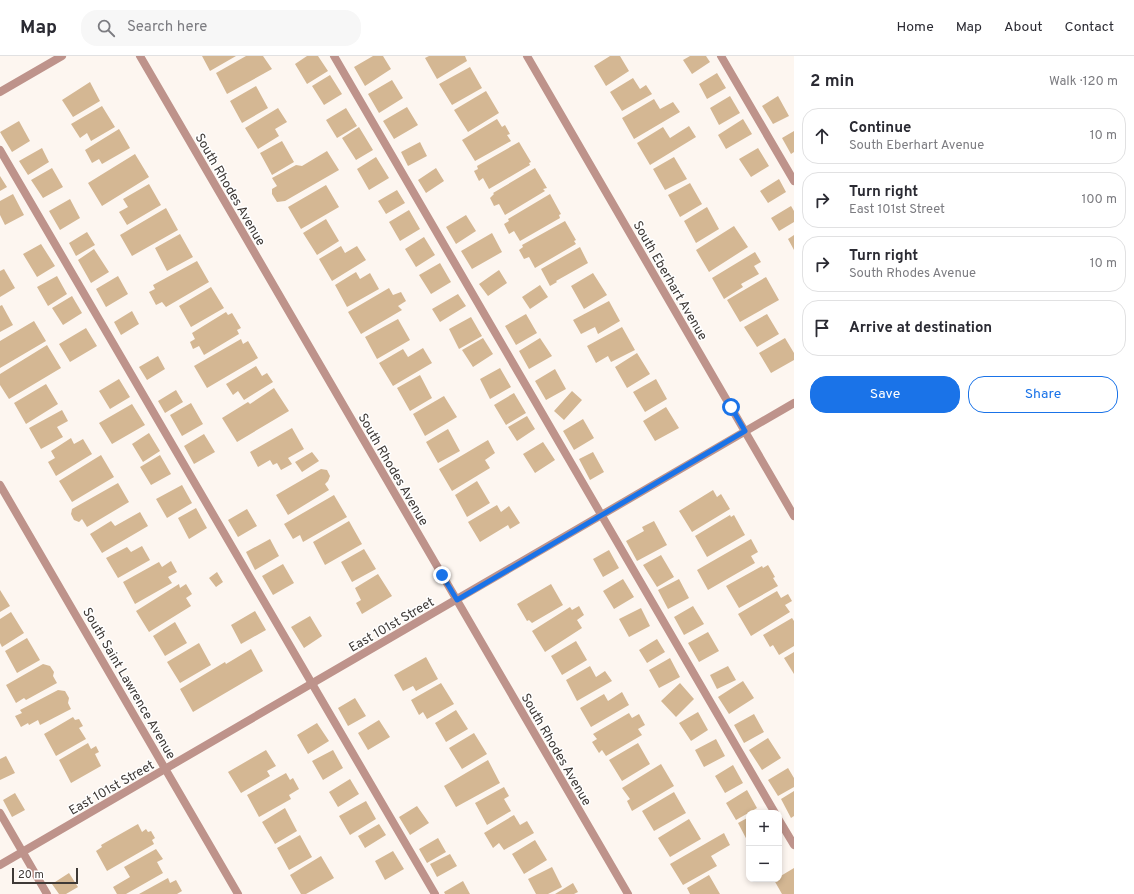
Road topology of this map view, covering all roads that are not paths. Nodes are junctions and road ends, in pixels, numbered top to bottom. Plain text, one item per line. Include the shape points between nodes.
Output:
1 (62, 56) edge
2 (140, 56) edge
3 (334, 56) edge
4 (527, 56) edge
5 (721, 56) edge
6 (0, 92) edge
7 (0, 150) edge
8 (794, 181) edge
9 (794, 403) edge
10 (745, 431) junction
11 (0, 485) edge
12 (602, 515) junction
13 (794, 516) edge
14 (457, 600) junction
15 (312, 684) junction
16 (166, 769) junction
17 (773, 810) edge
18 (0, 813) edge
19 (782, 825) edge
20 (794, 846) edge
21 (23, 852) junction
22 (0, 865) edge
23 (47, 894) edge
24 (238, 894) edge
25 (435, 894) edge
26 (628, 894) edge

1 - 6 street
2 - 14 street, South Rhodes Avenue
3 - 12 street
4 - 10 street, South Eberhart Avenue
5 - 8 street
7 - 15 street
9 - 10 street, East 101st Street
10 - 12 street, East 101st Street
10 - 13 street, South Eberhart Avenue
11 - 16 street, South Saint Lawrence Avenue
12 - 14 street, East 101st Street
12 - 17 street
14 - 15 street, East 101st Street
14 - 26 street, South Rhodes Avenue
15 - 16 street, East 101st Street
15 - 25 street
16 - 21 street, East 101st Street
16 - 24 street, South Saint Lawrence Avenue
18 - 21 street
19 - 20 street
21 - 22 street, East 101st Street
21 - 23 street

